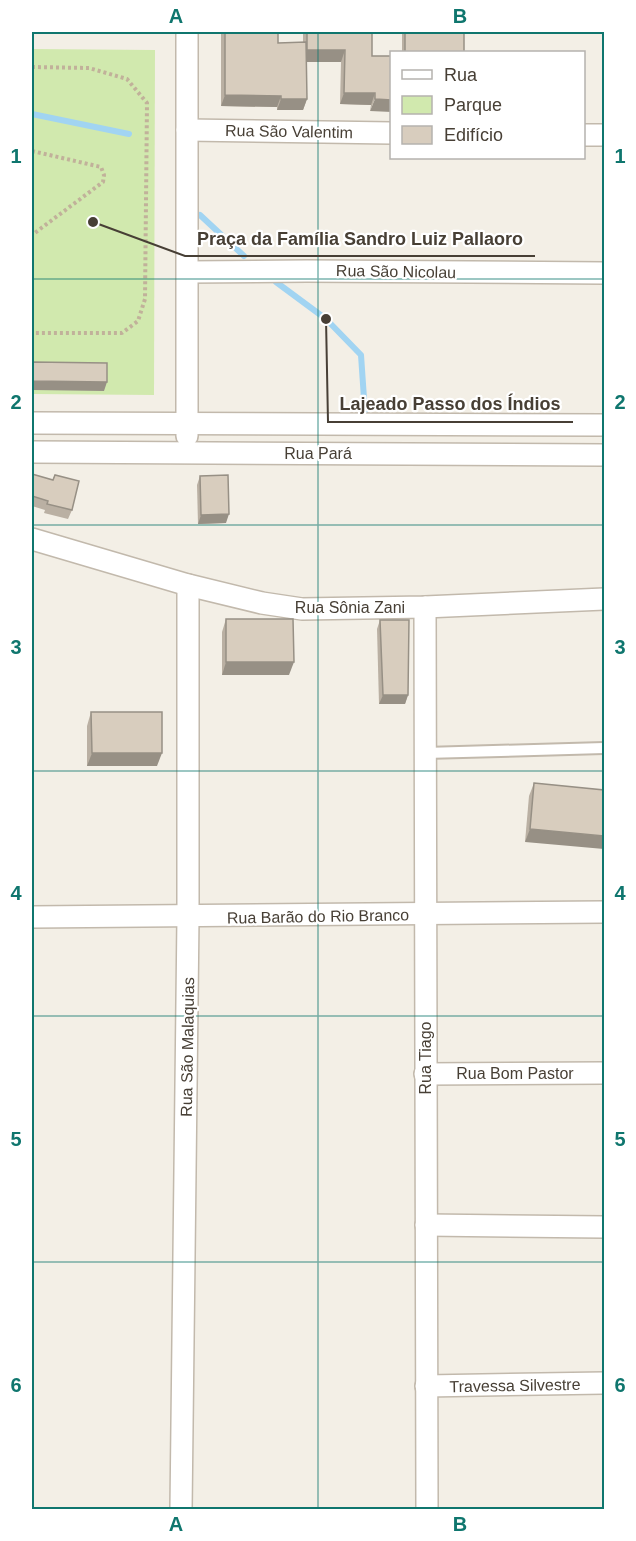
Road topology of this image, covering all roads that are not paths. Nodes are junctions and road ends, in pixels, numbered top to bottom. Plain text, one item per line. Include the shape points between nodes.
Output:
1 (187, 32) edge
2 (187, 130) junction
3 (390, 133) edge
4 (585, 135) edge
5 (604, 135) edge
6 (188, 272) junction
7 (604, 273) edge
8 (32, 423) edge
9 (187, 423) junction
10 (604, 425) edge
11 (32, 452) edge
12 (187, 453) junction
13 (604, 455) edge
14 (32, 539) edge
15 (189, 585) junction
16 (604, 599) edge
17 (425, 607) junction
18 (604, 748) edge
19 (425, 753) junction
20 (604, 912) edge
21 (425, 915) junction
22 (32, 917) edge
23 (188, 917) junction
24 (604, 1073) edge
25 (425, 1074) junction
26 (426, 1226) junction
27 (604, 1227) edge
28 (604, 1383) edge
29 (426, 1386) junction
30 (181, 1509) edge
31 (427, 1509) edge

1 - 2 street
2 - 3 street, Rua São Valentim
2 - 6 street
4 - 5 street
6 - 7 street, Rua São Nicolau
6 - 9 street
8 - 9 street, Rua Pará
9 - 10 street, Rua Pará
9 - 12 street
11 - 12 street, Rua Pará
12 - 13 street, Rua Pará
14 - 15 street, Rua Sônia Zani
15 - 17 street, Rua Sônia Zani via 302,609
15 - 23 street, Rua São Malaquias
16 - 17 street, Rua Sônia Zani
17 - 19 street, Rua Tiago
18 - 19 lane
19 - 21 street, Rua Tiago
20 - 21 street, Rua Barão do Rio Branco
21 - 23 street, Rua Barão do Rio Branco
21 - 25 street, Rua Tiago
22 - 23 street, Rua Barão do Rio Branco
23 - 30 street, Rua São Malaquias
24 - 25 street, Rua Bom Pastor
25 - 26 street, Rua Tiago
26 - 27 street
26 - 29 street, Rua Tiago
28 - 29 street, Travessa Silvestre
29 - 31 street, Rua Tiago

